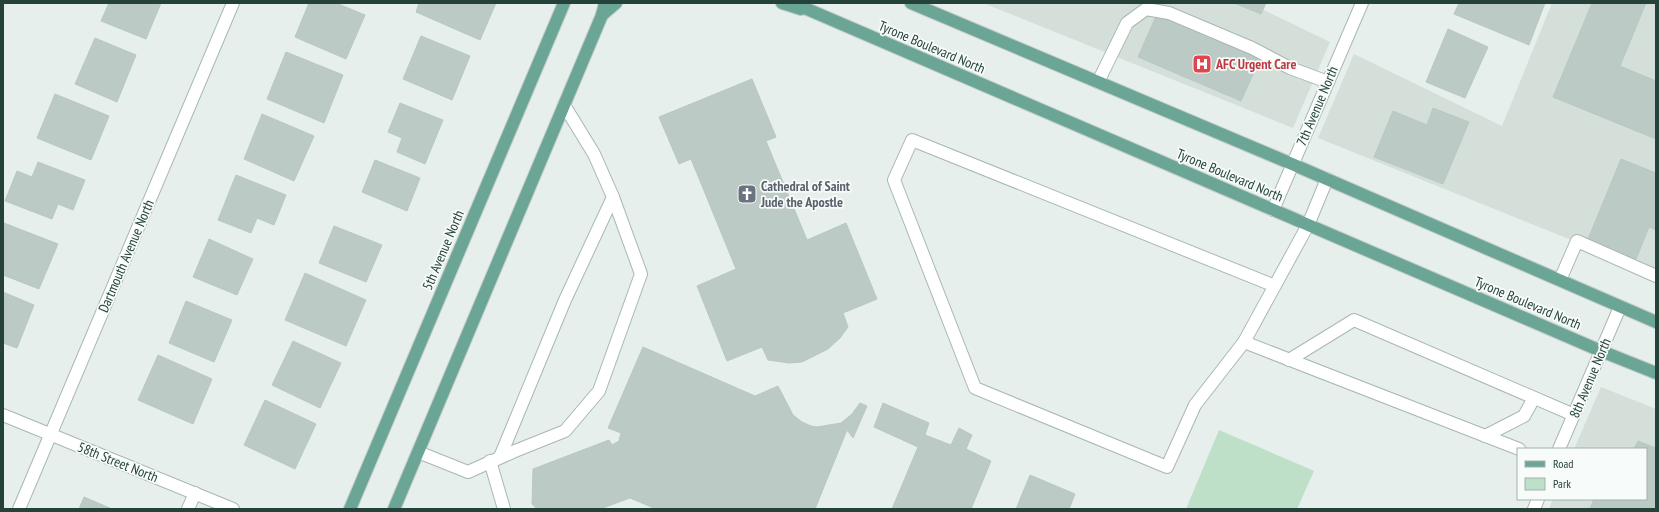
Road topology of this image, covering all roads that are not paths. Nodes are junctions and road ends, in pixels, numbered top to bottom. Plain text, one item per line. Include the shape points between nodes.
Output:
1 (233, 3) edge
2 (564, 3) edge
3 (605, 3) edge
4 (616, 3) edge
5 (782, 3) edge
6 (793, 3) edge
7 (911, 3) edge
8 (1362, 3) edge
9 (811, 12) junction
10 (602, 15) junction
11 (1098, 82) junction
12 (1328, 82) junction
13 (564, 105) junction
14 (1292, 164) junction
15 (1327, 179) junction
16 (613, 197) junction
17 (1272, 210) junction
18 (1308, 225) junction
19 (1656, 276) edge
20 (1560, 280) junction
21 (1275, 286) junction
22 (1620, 307) junction
23 (1656, 322) edge
24 (1244, 342) junction
25 (1601, 351) junction
26 (1289, 360) junction
27 (1656, 373) edge
28 (1534, 398) junction
29 (3, 415) edge
30 (1574, 415) junction
31 (50, 434) junction
32 (1485, 436) junction
33 (1517, 448) edge
34 (1559, 448) edge
35 (418, 452) junction
36 (495, 459) junction
37 (195, 493) junction
38 (19, 509) edge
39 (188, 509) edge
40 (233, 509) edge
41 (350, 509) edge
42 (394, 509) edge
43 (504, 509) edge

1 - 31 street, Dartmouth Avenue North
2 - 41 main road, 5th Avenue North
3 - 10 main road
4 - 10 main road
5 - 9 main road
6 - 9 main road, Tyrone Boulevard North
7 - 11 main road
8 - 12 street, 7th Avenue North
9 - 17 main road, Tyrone Boulevard North
10 - 13 main road
11 - 12 street via 1127,23 1146,9 1169,13 1252,48 1290,68
11 - 14 main road
12 - 14 street, 7th Avenue North
13 - 16 street via 594,154
13 - 35 main road
14 - 15 main road
14 - 17 street, 7th Avenue North
15 - 18 street
15 - 20 main road
16 - 36 street
16 - 36 street via 641,274 599,391 565,431
17 - 18 main road, Tyrone Boulevard North
18 - 21 street
18 - 25 main road, Tyrone Boulevard North
19 - 20 street via 1577,241
20 - 22 main road
21 - 24 street
21 - 24 street via 912,140 894,180 975,388 1167,466 1195,405
22 - 23 main road
22 - 25 street, 8th Avenue North
24 - 26 street
25 - 27 main road, Tyrone Boulevard North
25 - 30 street, 8th Avenue North
26 - 28 street via 1354,320
26 - 32 street
28 - 30 street
28 - 32 street via 1524,416
29 - 31 street, 58th Street North
30 - 34 street, 8th Avenue North
31 - 37 street, 58th Street North
31 - 38 street, Dartmouth Avenue North
32 - 33 street
35 - 36 street via 468,472
35 - 42 main road
36 - 43 street
37 - 39 street
37 - 40 street, 58th Street North

